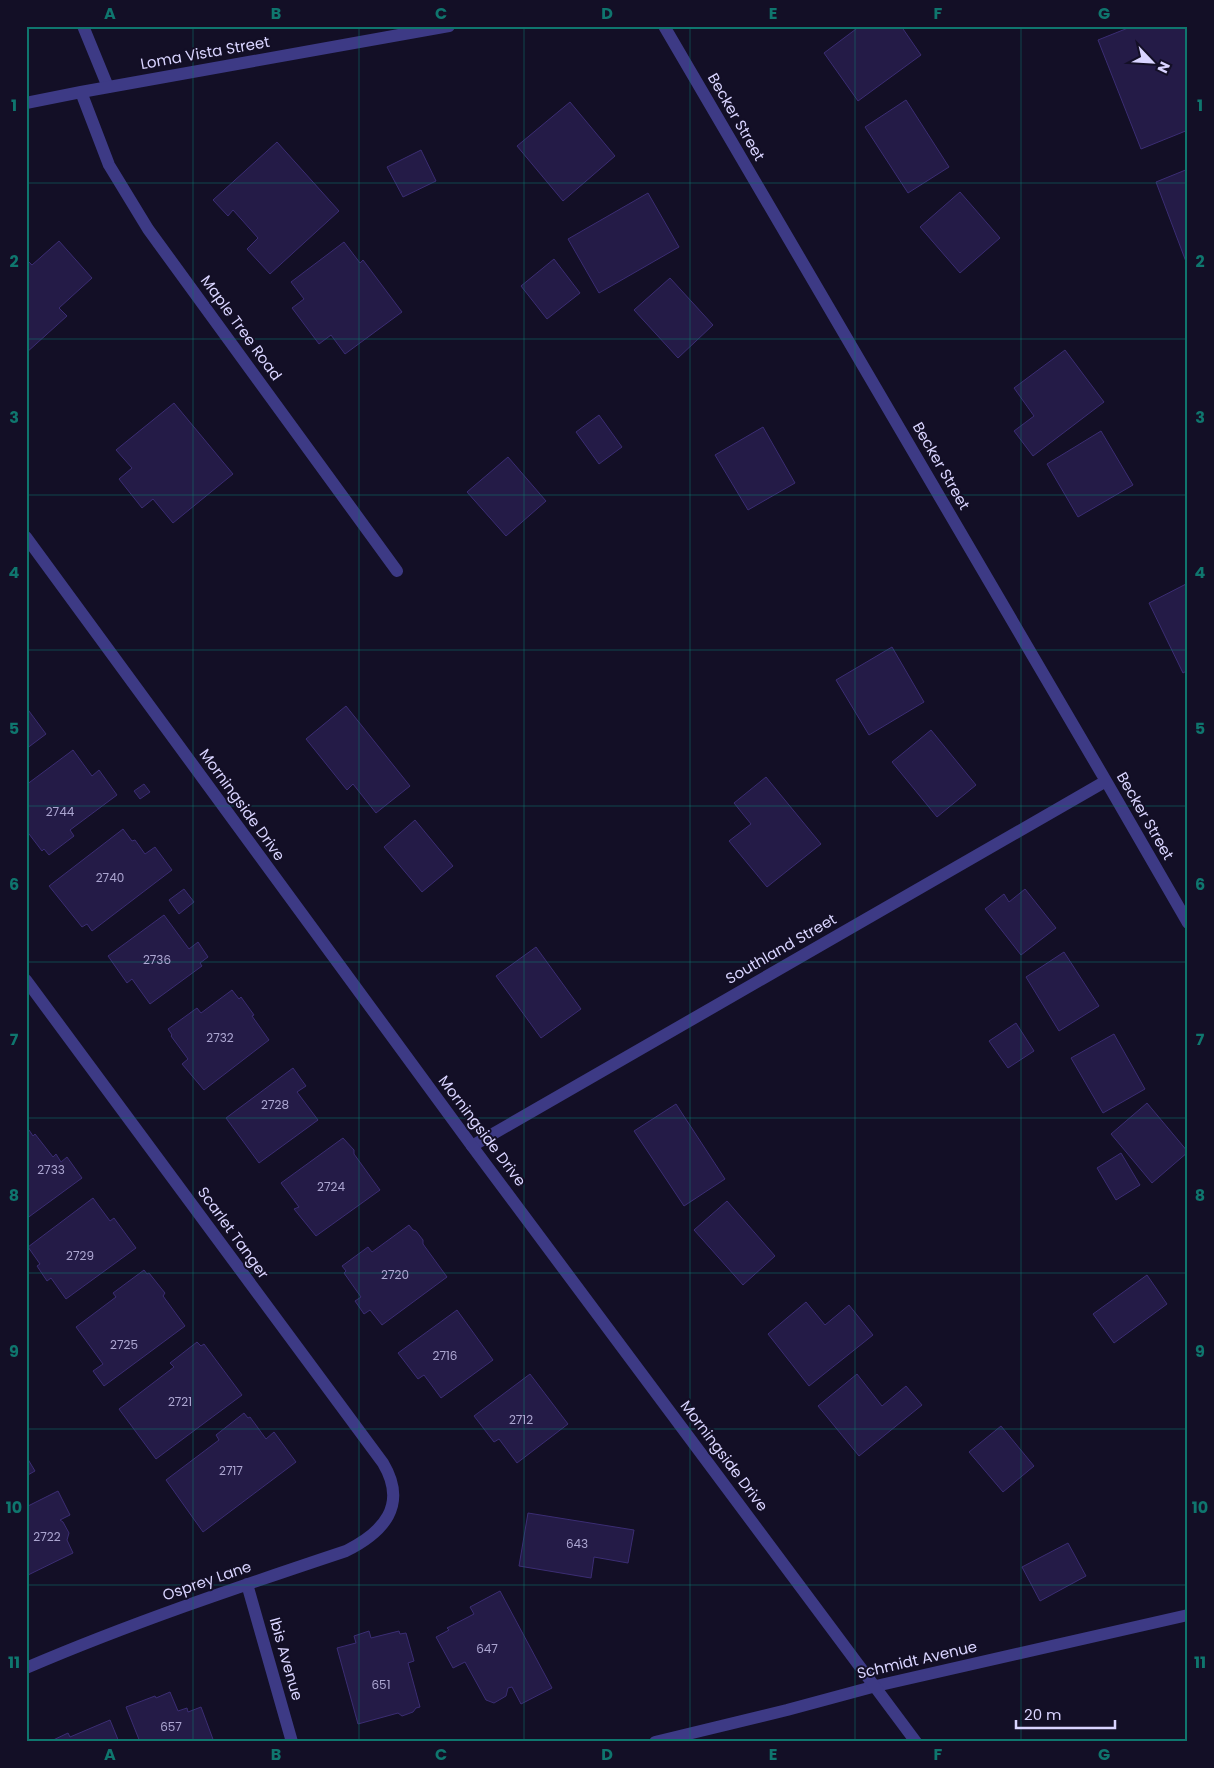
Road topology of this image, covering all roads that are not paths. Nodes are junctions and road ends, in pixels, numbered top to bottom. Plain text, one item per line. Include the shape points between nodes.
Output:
1 (83, 26) edge
2 (449, 26) edge
3 (664, 26) edge
4 (108, 87) junction
5 (80, 92) junction
6 (26, 103) edge
7 (26, 537) edge
8 (397, 571) dead end
9 (1106, 781) junction
10 (1188, 923) edge
11 (26, 980) edge
12 (472, 1146) junction
13 (390, 1514) joint
14 (248, 1584) junction
15 (1188, 1615) edge
16 (26, 1668) edge
17 (876, 1686) junction
18 (292, 1742) edge
19 (655, 1742) edge
20 (916, 1742) edge

1 - 4 street
2 - 4 street, Loma Vista Street
3 - 9 street, Becker Street
4 - 5 street, Loma Vista Street
5 - 6 street, Loma Vista Street
5 - 8 street, Maple Tree Road via 109,165 148,229
7 - 12 street, Morningside Drive
9 - 10 street, Becker Street
9 - 12 street, Southland Street
11 - 13 street, Scarlet Tanger via 383,1463 390,1474 392,1488
12 - 17 street, Morningside Drive
13 - 14 street, Osprey Lane via 373,1535 354,1547
14 - 16 street, Osprey Lane via 79,1645
14 - 18 street, Ibis Avenue
15 - 17 street, Schmidt Avenue
17 - 19 street, Schmidt Avenue
17 - 20 street, Morningside Drive

